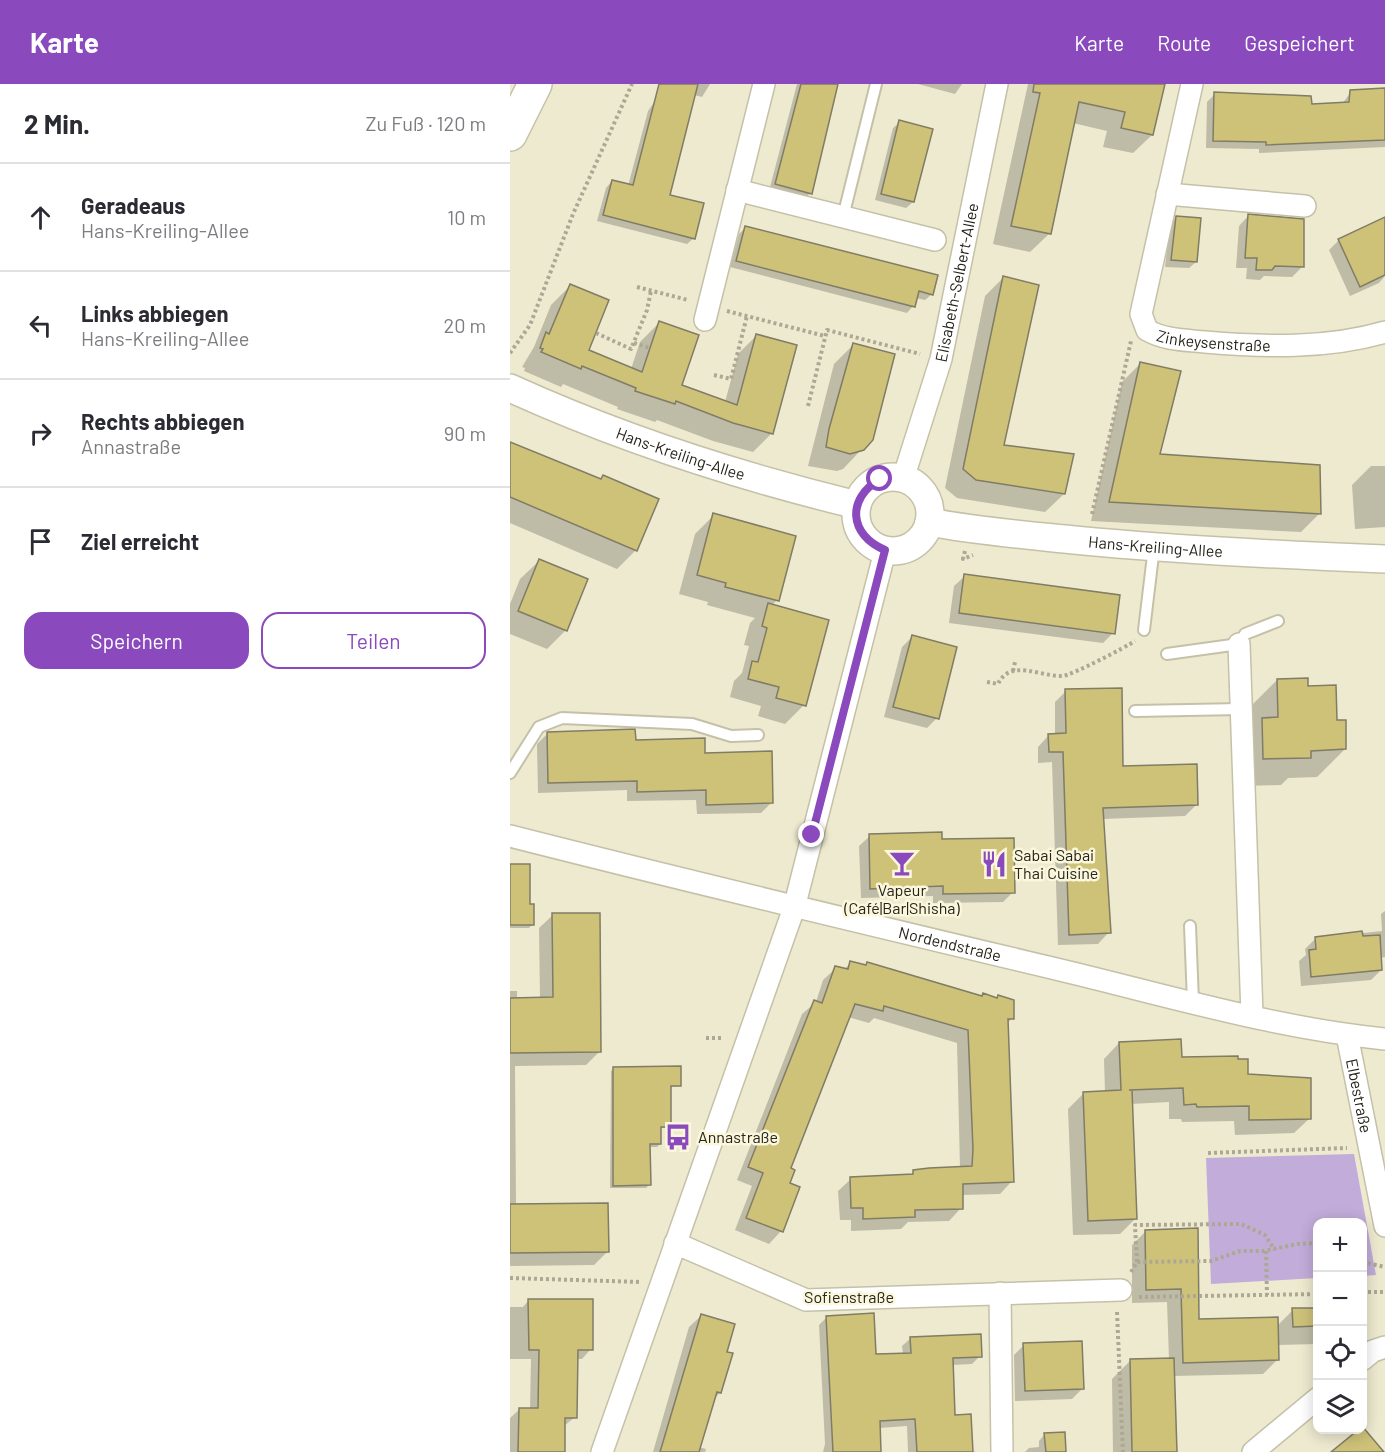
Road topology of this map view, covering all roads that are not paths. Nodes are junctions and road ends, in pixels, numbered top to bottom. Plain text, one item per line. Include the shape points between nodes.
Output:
1 (535, 84) edge
2 (764, 84) edge
3 (876, 84) edge
4 (997, 84) edge
5 (1192, 84) edge
6 (510, 134) edge
7 (737, 190) junction
8 (1167, 194) junction
9 (1305, 206) dead end
10 (843, 217) junction
11 (936, 240) dead end
12 (705, 320) dead end
13 (1385, 332) edge
14 (510, 388) edge
15 (903, 479) junction
16 (857, 505) junction
17 (929, 522) junction
18 (1154, 547) junction
19 (885, 550) junction
20 (1385, 559) edge
21 (1278, 621) dead end
22 (1143, 630) road end
23 (1239, 644) junction
24 (1167, 654) dead end
25 (1241, 709) junction
26 (1135, 711) dead end
27 (758, 735) dead end
28 (510, 773) edge
29 (510, 836) edge
30 (794, 908) junction
31 (1190, 926) dead end
32 (1193, 1002) junction
33 (1252, 1016) junction
34 (1347, 1035) junction
35 (1385, 1040) edge
36 (1385, 1226) edge
37 (675, 1244) junction
38 (1118, 1290) road end
39 (1000, 1293) junction
40 (1385, 1347) edge
41 (1367, 1356) edge
42 (1313, 1401) edge
43 (602, 1452) edge
44 (1002, 1452) edge
45 (1253, 1452) edge

1 - 6 main road
2 - 7 street
3 - 10 lane
4 - 15 street, Elisabeth-Selbert-Allee via 941,359
5 - 8 street, Zinkeysenstraße
7 - 10 street
7 - 12 street
8 - 9 street
8 - 13 street, Zinkeysenstraße via 1141,314 1147,330 1156,335 1240,345 1290,346
10 - 11 street
14 - 16 street, Hans-Kreiling-Allee via 626,437 696,461
15 - 16 street via 880,479 870,485
15 - 17 street via 916,485 924,495
16 - 19 street via 861,533 871,544
17 - 18 street, Hans-Kreiling-Allee via 970,530
17 - 19 street via 925,533 908,548
18 - 20 street, Hans-Kreiling-Allee
18 - 22 lane
19 - 30 street
21 - 23 lane via 1245,634
23 - 24 lane
23 - 25 street
25 - 26 lane
25 - 33 street
27 - 28 lane via 731,736 692,724 562,718 539,727
29 - 30 street, Nordendstraße
30 - 32 street, Nordendstraße
30 - 37 street
31 - 32 lane
32 - 33 street, Nordendstraße
33 - 34 street, Nordendstraße
34 - 35 street, Nordendstraße
34 - 36 street, Elbestraße
37 - 39 street, Sofienstraße via 806,1300
37 - 43 street
38 - 39 street, Sofienstraße
39 - 44 street
40 - 41 street
42 - 45 street

